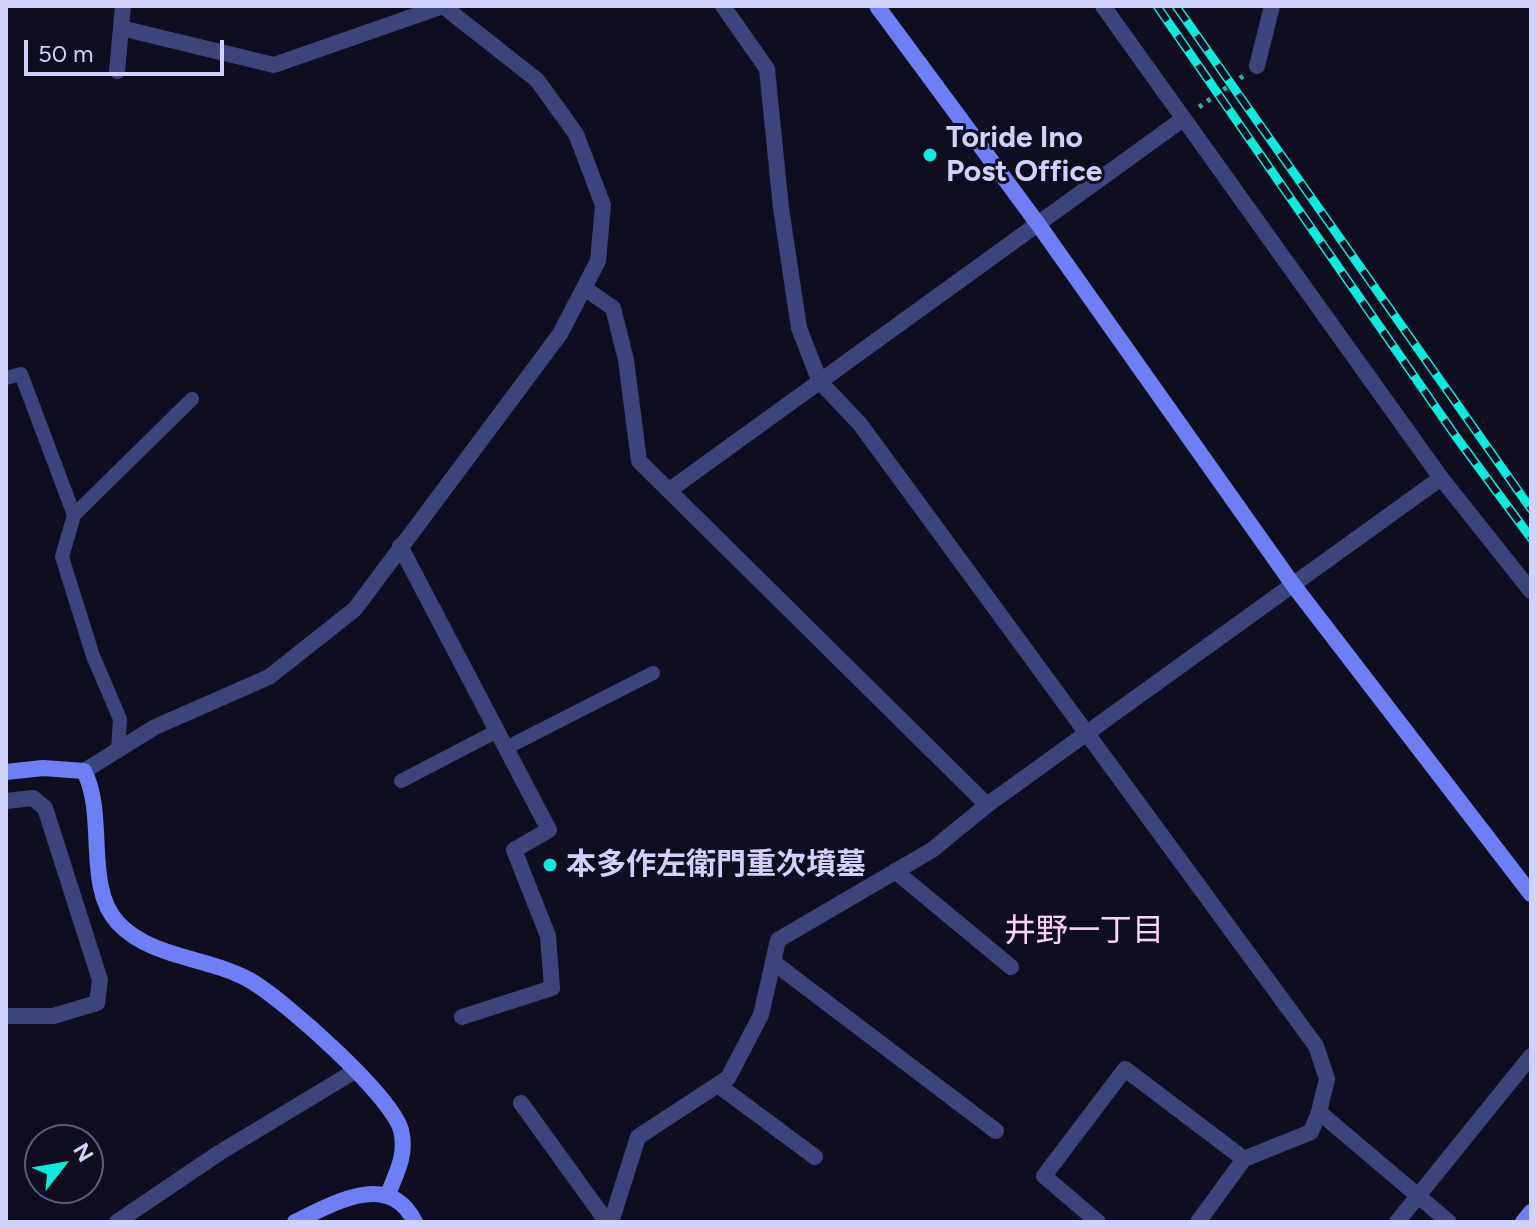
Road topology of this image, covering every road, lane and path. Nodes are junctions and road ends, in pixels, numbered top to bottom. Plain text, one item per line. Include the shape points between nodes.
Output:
1 (123, 6) edge
2 (443, 6) edge
3 (723, 6) edge
4 (877, 6) edge
5 (1103, 6) edge
6 (1272, 6) edge
7 (121, 28) junction
8 (1257, 66) joint
9 (117, 71) dead end
10 (1183, 119) junction
11 (1038, 224) junction
12 (584, 288) junction
13 (6, 378) edge
14 (820, 382) junction
15 (192, 399) dead end
16 (1441, 478) junction
17 (671, 489) junction
18 (74, 515) junction
19 (400, 546) junction
20 (1294, 586) junction
21 (1531, 591) edge
22 (653, 673) dead end
23 (497, 731) junction
24 (1085, 735) junction
25 (506, 748) junction
26 (118, 750) junction
27 (84, 771) junction
28 (6, 772) edge
29 (401, 781) dead end
30 (6, 801) edge
31 (987, 805) junction
32 (895, 871) junction
33 (1531, 894) edge
34 (773, 962) junction
35 (1011, 967) dead end
36 (6, 1016) edge
37 (462, 1017) dead end
38 (1531, 1056) edge
39 (355, 1071) junction
40 (718, 1085) junction
41 (521, 1103) dead end
42 (1319, 1112) junction
43 (996, 1131) dead end
44 (815, 1157) dead end
45 (1244, 1159) junction
46 (388, 1194) junction
47 (1420, 1196) junction
48 (1531, 1212) edge
49 (117, 1222) edge
50 (295, 1222) edge
51 (415, 1222) edge
52 (609, 1222) edge
53 (1098, 1222) edge
54 (1198, 1222) edge
55 (1397, 1222) edge
56 (1449, 1222) edge
57 (1523, 1222) edge

1 - 7 street
2 - 7 street via 274,65
2 - 12 street via 537,80 576,134 603,205 598,261
3 - 14 street via 767,69 799,328
4 - 11 street
5 - 10 street
6 - 8 street
7 - 9 street
8 - 10 path
10 - 11 street
10 - 16 street
11 - 14 street
11 - 20 street
12 - 17 street via 613,308 626,360 639,461
12 - 19 street via 560,334
13 - 18 lane via 21,374
14 - 17 street
14 - 24 street via 860,424
15 - 18 lane
16 - 20 street
16 - 21 street
17 - 31 street
18 - 26 lane via 62,557 93,656 120,719
19 - 23 street
19 - 26 street via 355,609 269,677 155,727
20 - 24 street
20 - 33 street
22 - 25 lane
23 - 25 street
23 - 29 lane
24 - 31 street
24 - 42 street via 1316,1046 1327,1079
25 - 37 street via 549,830 514,850 548,936 552,988
26 - 27 street
27 - 28 street
27 - 39 street via 93,789 104,902 118,923 149,945 250,980
30 - 36 street via 33,798 45,808 100,980 97,1003 53,1016
31 - 32 street via 932,850
32 - 34 street via 778,940
32 - 35 street
34 - 40 street via 761,1015 728,1078
34 - 43 street
38 - 47 street
39 - 46 street via 392,1111 401,1130 403,1159
39 - 49 street
40 - 44 street
40 - 52 street via 638,1137
41 - 52 street
42 - 45 street via 1311,1132
42 - 47 street
45 - 53 street via 1125,1069 1044,1176
45 - 54 street
46 - 50 street via 366,1193
46 - 51 street via 403,1203
47 - 55 street
47 - 56 street
48 - 57 street

